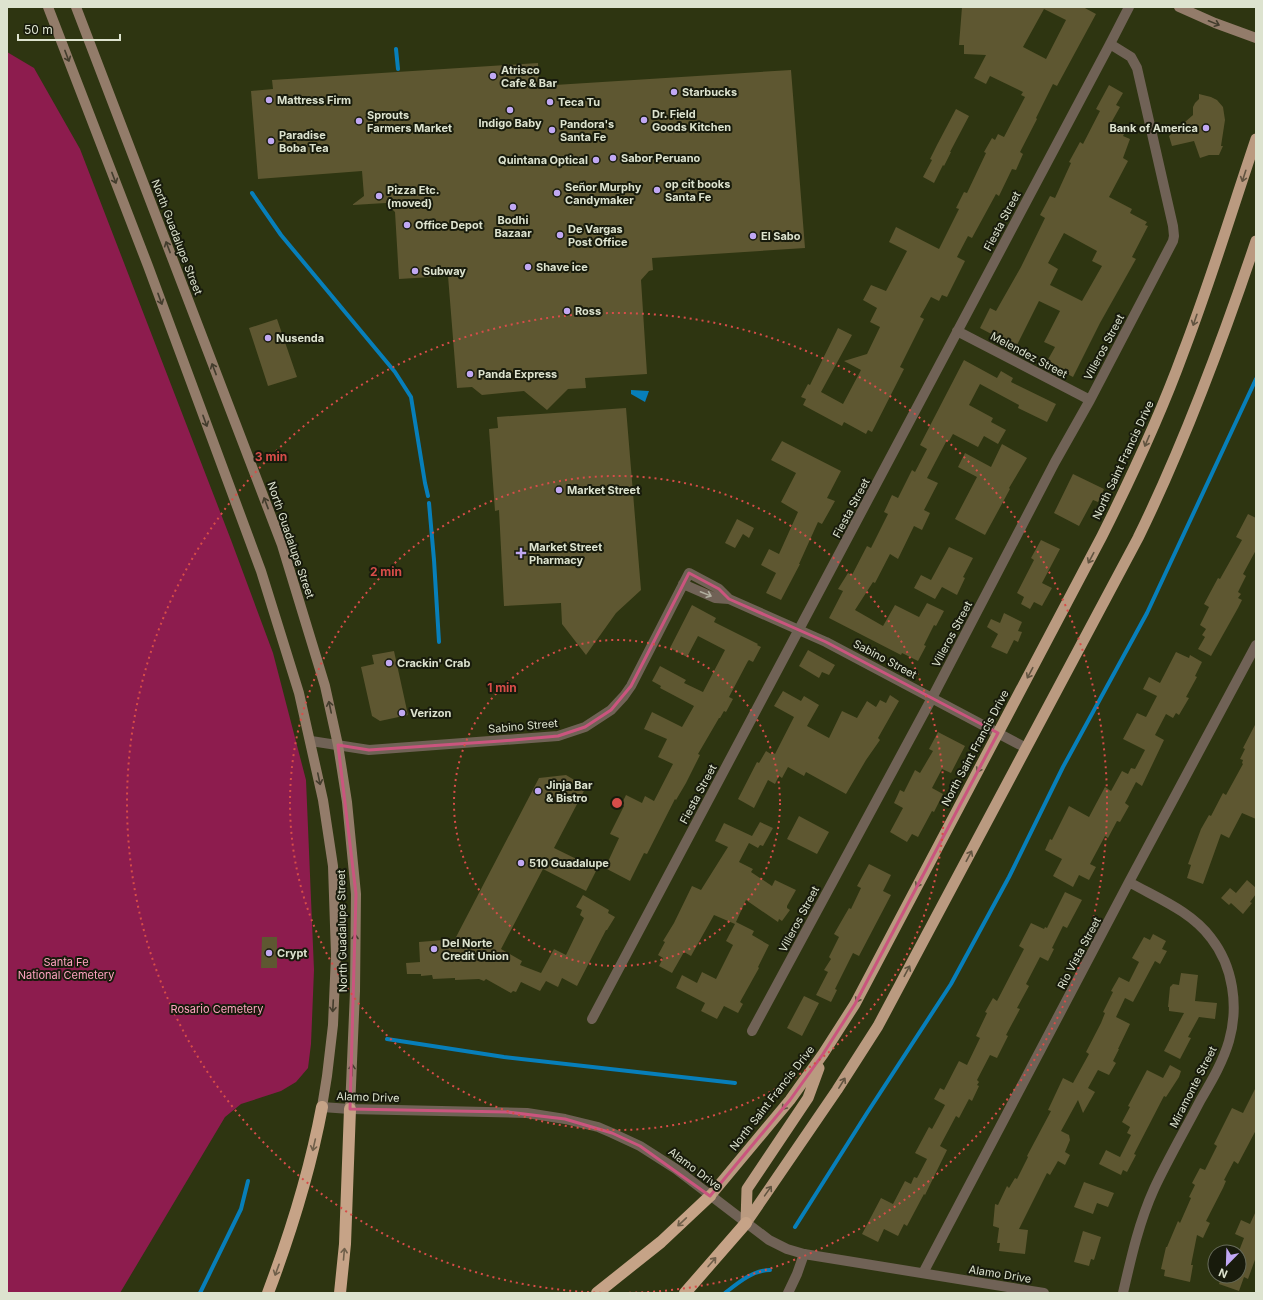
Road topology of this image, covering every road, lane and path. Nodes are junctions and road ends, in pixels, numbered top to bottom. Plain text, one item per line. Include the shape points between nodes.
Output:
1 (48, 7) edge
2 (76, 7) edge
3 (1129, 7) edge
4 (1179, 7) edge
5 (1256, 38) edge
6 (1110, 44) junction
7 (1256, 139) edge
8 (1256, 241) edge
9 (957, 331) junction
10 (1090, 400) junction
11 (683, 584) junction
12 (730, 599) junction
13 (800, 630) junction
14 (1256, 645) edge
15 (932, 698) junction
16 (998, 733) junction
17 (311, 741) junction
18 (338, 745) junction
19 (1026, 748) junction
20 (1129, 882) junction
21 (592, 1019) dead end
22 (752, 1031) dead end
23 (823, 1054) junction
24 (322, 1107) junction
25 (350, 1109) junction
26 (710, 1196) junction
27 (746, 1223) junction
28 (804, 1254) junction
29 (923, 1273) junction
30 (1013, 1290) edge
31 (268, 1293) edge
32 (340, 1293) edge
33 (597, 1293) edge
34 (685, 1293) edge
35 (788, 1293) edge
36 (1044, 1293) edge
37 (1123, 1293) edge

1 -> 17 main road, North Guadalupe Street via 261,571 299,693
18 -> 2 main road, North Guadalupe Street via 325,686 282,545
3 - 6 street, Fiesta Street
4 -> 5 main road
6 - 9 street, Fiesta Street
6 - 10 street, Villeros Street via 1131,58 1137,68 1174,236
7 -> 16 highway, North Saint Francis Drive via 1191,333 1153,428 1105,530
8 - 19 highway via 1214,362 1170,470 1138,538
9 - 10 street, Melendez Street
9 - 13 street, Fiesta Street
10 - 15 street, Villeros Street
11 -> 12 street, Sabino Street via 715,598
11 - 12 street, Sabino Street via 689,573 719,589
11 - 18 street, Sabino Street via 631,686 611,710 585,727 558,736 493,741 369,750
12 - 13 street, Sabino Street
13 - 15 street, Sabino Street
13 - 21 street, Fiesta Street
14 - 20 street, Rio Vista Street
15 - 16 street, Sabino Street
15 - 22 street, Villeros Street
16 - 19 street, Sabino Street
16 -> 23 highway, North Saint Francis Drive via 855,1004
17 - 18 street, Sabino Street
17 -> 24 main road, North Guadalupe Street via 324,800 333,866 336,955 330,1050
25 -> 18 main road, North Guadalupe Street via 356,894 347,802
27 -> 19 highway via 838,1090 878,1026
20 - 29 street, Rio Vista Street
20 - 37 street, Miramonte Street via 1192,918 1210,937 1227,967 1234,1004 1229,1042 1148,1202
23 -> 26 highway, North Saint Francis Drive via 790,1100
23 - 27 highway via 808,1098 747,1189
24 - 25 street, Alamo Drive
24 -> 31 highway via 300,1198
25 - 26 street, Alamo Drive via 507,1112 565,1119 612,1132 640,1146
32 -> 25 highway via 345,1244
26 - 27 street, Alamo Drive
26 -> 33 highway, North Saint Francis Drive via 661,1242
27 - 28 street, Alamo Drive via 773,1242
34 -> 27 highway
28 - 29 street, Alamo Drive
28 - 35 street
29 - 30 street, Alamo Drive
30 - 36 street, Alamo Drive

